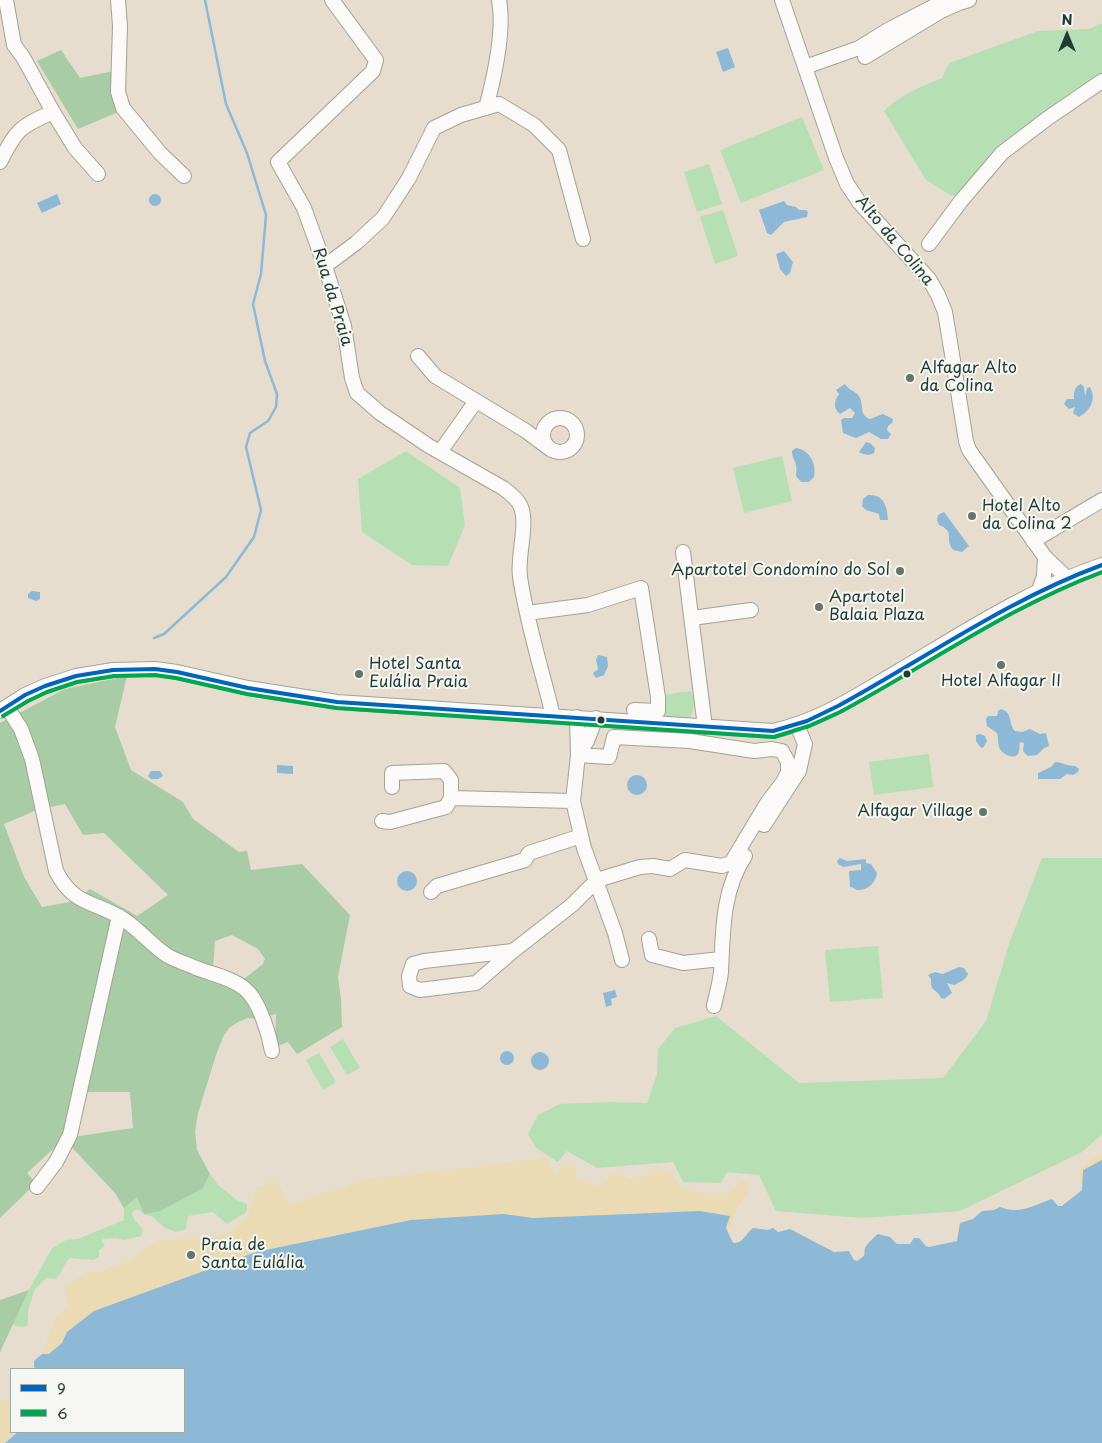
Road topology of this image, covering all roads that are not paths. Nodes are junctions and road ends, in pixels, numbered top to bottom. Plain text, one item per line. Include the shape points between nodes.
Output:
1 (6, 0) edge
2 (118, 0) edge
3 (332, 0) edge
4 (499, 0) edge
5 (782, 0) edge
6 (956, 1) edge
7 (865, 57) dead end
8 (805, 67) junction
9 (1102, 81) edge
10 (486, 108) junction
11 (53, 112) junction
12 (0, 162) edge
13 (98, 174) dead end
14 (184, 176) dead end
15 (583, 239) dead end
16 (929, 244) dead end
17 (324, 266) junction
18 (418, 356) dead end
19 (476, 401) junction
20 (544, 428) junction
21 (526, 431) junction
22 (550, 449) junction
23 (440, 452) junction
24 (1102, 500) edge
25 (1033, 541) junction
26 (683, 552) dead end
27 (1045, 557) junction
28 (1102, 565) edge
29 (1067, 578) junction
30 (1039, 590) junction
31 (751, 610) dead end
32 (528, 613) junction
33 (692, 618) junction
34 (4, 709) edge
35 (634, 710) dead end
36 (553, 716) junction
37 (577, 717) junction
38 (596, 718) junction
39 (797, 725) junction
40 (705, 727) junction
41 (578, 755) junction
42 (392, 787) dead end
43 (451, 798) junction
44 (573, 801) junction
45 (382, 821) dead end
46 (583, 842) junction
47 (591, 885) junction
48 (431, 892) dead end
49 (119, 916) junction
50 (649, 939) dead end
51 (513, 952) junction
52 (721, 959) junction
53 (622, 960) dead end
54 (714, 1006) dead end
55 (272, 1051) dead end
56 (37, 1187) dead end

1 - 11 street via 14,45
2 - 14 street via 118,92 123,108 160,153
3 - 17 street, Rua da Praia via 376,60 373,71 278,162 304,208
4 - 10 street via 496,73
5 - 8 street, Alto da Colina
6 - 7 street
6 - 8 street via 888,30 844,55
8 - 25 street, Alto da Colina via 848,184 859,202 929,279 938,295 946,320 969,450
9 - 16 street via 1002,153 961,200
10 - 15 street via 499,104 534,125 558,150
10 - 17 street via 461,114 434,128 409,178 383,218
11 - 12 street via 18,131
11 - 13 street via 75,148
17 - 23 street, Rua da Praia via 344,326 357,393 380,413
18 - 19 street via 435,376
19 - 21 street
19 - 23 street
20 - 21 street via 537,432
20 - 22 street via 543,440
20 - 22 street via 560,418 568,420 576,429 576,440 571,448 560,452
21 - 22 street
23 - 32 street, Rua da Praia via 503,488 521,507 520,574
24 - 25 street
25 - 27 street, Alto da Colina
26 - 33 street
27 - 29 street, Alto da Colina
27 - 30 street
28 - 29 street
29 - 30 street
30 - 39 street via 964,631 858,696
31 - 33 street
32 - 35 street via 588,605 641,588 658,711
32 - 36 street, Rua da Praia
33 - 40 street
34 - 36 street via 24,695 76,676 155,669 337,702
34 - 49 street via 21,729 32,759 56,871 63,885 81,900
36 - 37 street
37 - 38 street
37 - 41 street
38 - 40 street
38 - 41 street
39 - 40 street via 774,731
39 - 52 street via 805,744 799,772 739,864 731,883
41 - 44 street
41 - 47 street via 609,757 614,737 690,740 754,751 772,749 782,751 788,762 783,782 731,863 722,866 685,860 670,869 640,867
42 - 43 street via 392,773 444,771 451,780
43 - 44 street
43 - 45 street via 446,807 390,822
44 - 46 street
46 - 47 street
46 - 48 street via 529,853 525,860 437,886
47 - 51 street via 572,905
47 - 53 street via 602,895
49 - 55 street via 170,957 246,989 265,1026
49 - 56 street via 70,1135 56,1162
50 - 52 street via 652,955 683,963
51 - 51 street via 413,964 410,986 420,990 476,984
52 - 54 street

